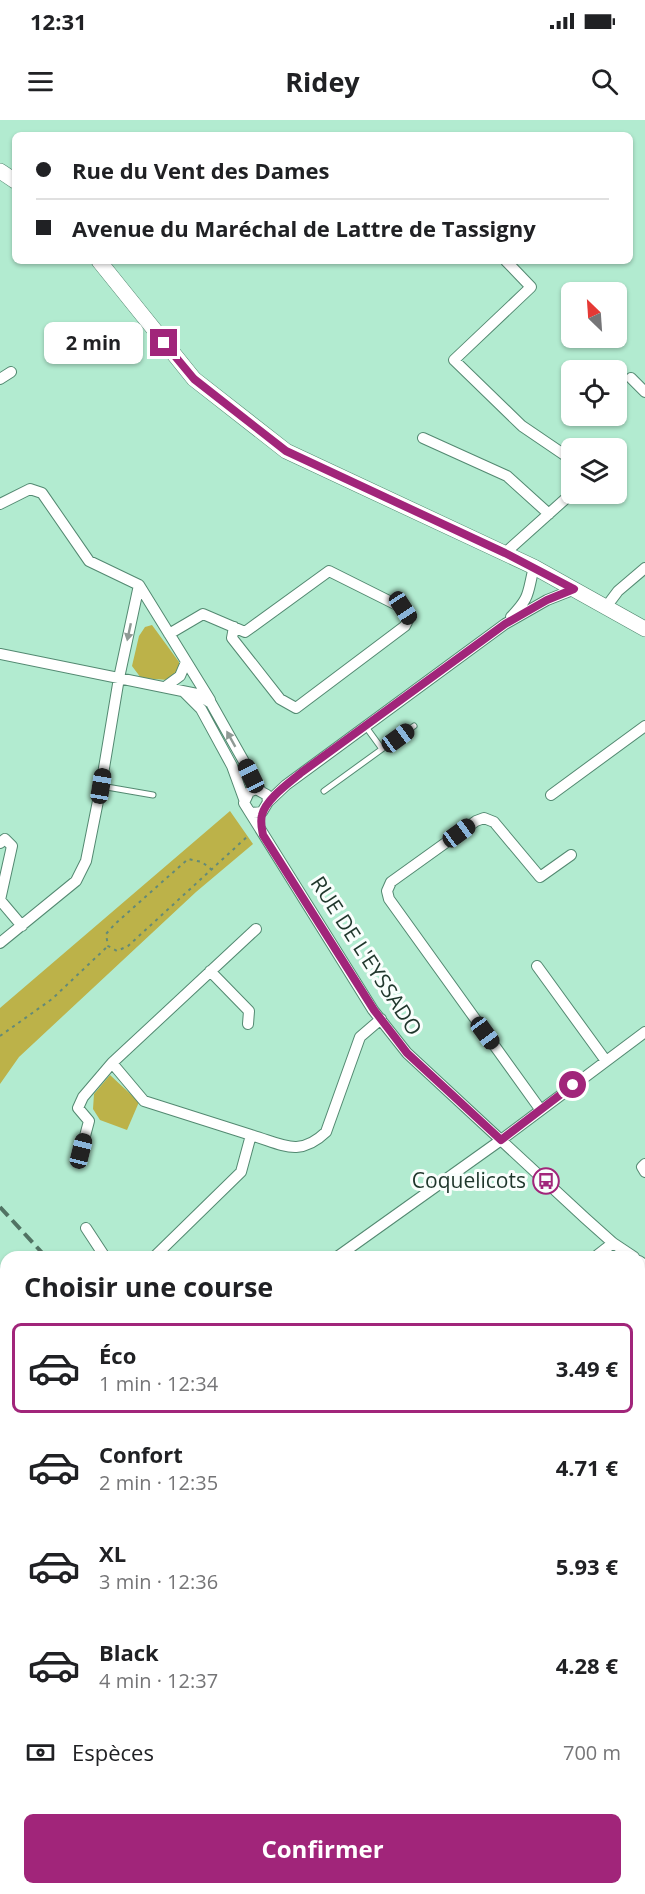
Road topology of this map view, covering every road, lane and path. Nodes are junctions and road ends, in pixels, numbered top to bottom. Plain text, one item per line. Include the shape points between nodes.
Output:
1 (101, 264) edge
2 (509, 264) edge
3 (11, 372) dead end
4 (631, 378) dead end
5 (0, 379) edge
6 (645, 392) edge
7 (423, 438) dead end
8 (561, 453) edge
9 (0, 504) edge
10 (561, 504) edge
11 (549, 514) junction
12 (505, 553) junction
13 (534, 567) junction
14 (645, 568) edge
15 (140, 585) junction
16 (574, 589) junction
17 (606, 607) junction
18 (505, 624) junction
19 (234, 627) junction
20 (645, 629) edge
21 (169, 634) junction
22 (0, 654) edge
23 (186, 662) junction
24 (119, 678) junction
25 (165, 687) junction
26 (184, 692) junction
27 (211, 703) junction
28 (365, 726) junction
29 (414, 726) dead end
30 (645, 726) edge
31 (382, 749) junction
32 (101, 786) junction
33 (324, 791) dead end
34 (153, 795) dead end
35 (551, 795) dead end
36 (244, 798) junction
37 (264, 799) junction
38 (250, 813) junction
39 (261, 832) junction
40 (0, 843) edge
41 (571, 855) dead end
42 (212, 870) junction
43 (0, 900) edge
44 (21, 926) junction
45 (256, 929) dead end
46 (0, 943) edge
47 (108, 946) junction
48 (537, 966) dead end
49 (210, 971) junction
50 (381, 1019) junction
51 (248, 1024) dead end
52 (645, 1032) edge
53 (0, 1036) edge
54 (606, 1061) junction
55 (112, 1063) junction
56 (540, 1109) junction
57 (251, 1135) junction
58 (501, 1140) junction
59 (81, 1151) dead end
60 (645, 1164) edge
61 (645, 1172) edge
62 (86, 1228) dead end
63 (613, 1242) junction
64 (101, 1251) edge
65 (160, 1251) edge
66 (345, 1251) edge
67 (602, 1251) edge
68 (626, 1251) edge

1 - 12 main road via 194,379 286,451
2 - 8 street via 531,287 454,360 522,426
3 - 5 street
4 - 6 street
7 - 11 street via 507,476
9 - 15 street via 30,489 42,493 89,561
10 - 11 street
11 - 12 street
12 - 13 main road
13 - 16 main road
13 - 18 street via 525,602
14 - 17 street
15 - 21 street
15 -> 24 street
16 - 17 main road
16 - 18 street
17 - 20 main road
18 - 28 street
19 - 19 street via 244,632 329,571 403,608 409,618 405,626 296,708 280,699 232,638
19 - 21 street via 204,614
21 - 23 street
22 - 24 street
23 - 25 street via 180,676
23 - 27 street
24 - 25 street
24 - 32 street
25 - 26 street
26 - 27 street via 197,694
26 - 36 street, RUE DE L'EYSSADO via 201,709
37 -> 27 street
28 - 31 lane
28 - 37 street
29 - 31 lane
30 - 35 street
31 - 33 lane
32 - 34 lane
32 - 44 street via 86,861 76,881
36 - 37 street via 252,790
36 - 38 street, RUE DE L'EYSSADO
37 - 38 street
37 - 39 street
38 - 39 street, RUE DE L'EYSSADO
39 - 42 path via 247,836
39 - 50 street, RUE DE L'EYSSADO
40 - 43 street via 5,839 12,846
41 - 56 street via 540,877 494,822 484,818 391,882 387,891
42 - 47 path via 128,946 117,951
42 - 47 path via 202,862 188,859 115,924 106,934
43 - 44 street
44 - 46 street
45 - 49 street
47 - 53 path via 52,999
48 - 54 street
49 - 51 street via 249,1011
49 - 55 street
50 - 57 street via 360,1037 326,1132 315,1143 299,1148
50 - 58 street, RUE DE L'EYSSADO via 407,1053
52 - 54 street
54 - 56 street
55 - 57 street via 144,1101
55 - 59 street via 78,1108 89,1121
56 - 58 street
57 - 65 street via 241,1172
58 - 63 street, RUE DE L'EYSSADO
58 - 66 street
60 - 61 street
62 - 64 street
63 - 67 street
63 - 68 street, RUE DE L'EYSSADO

